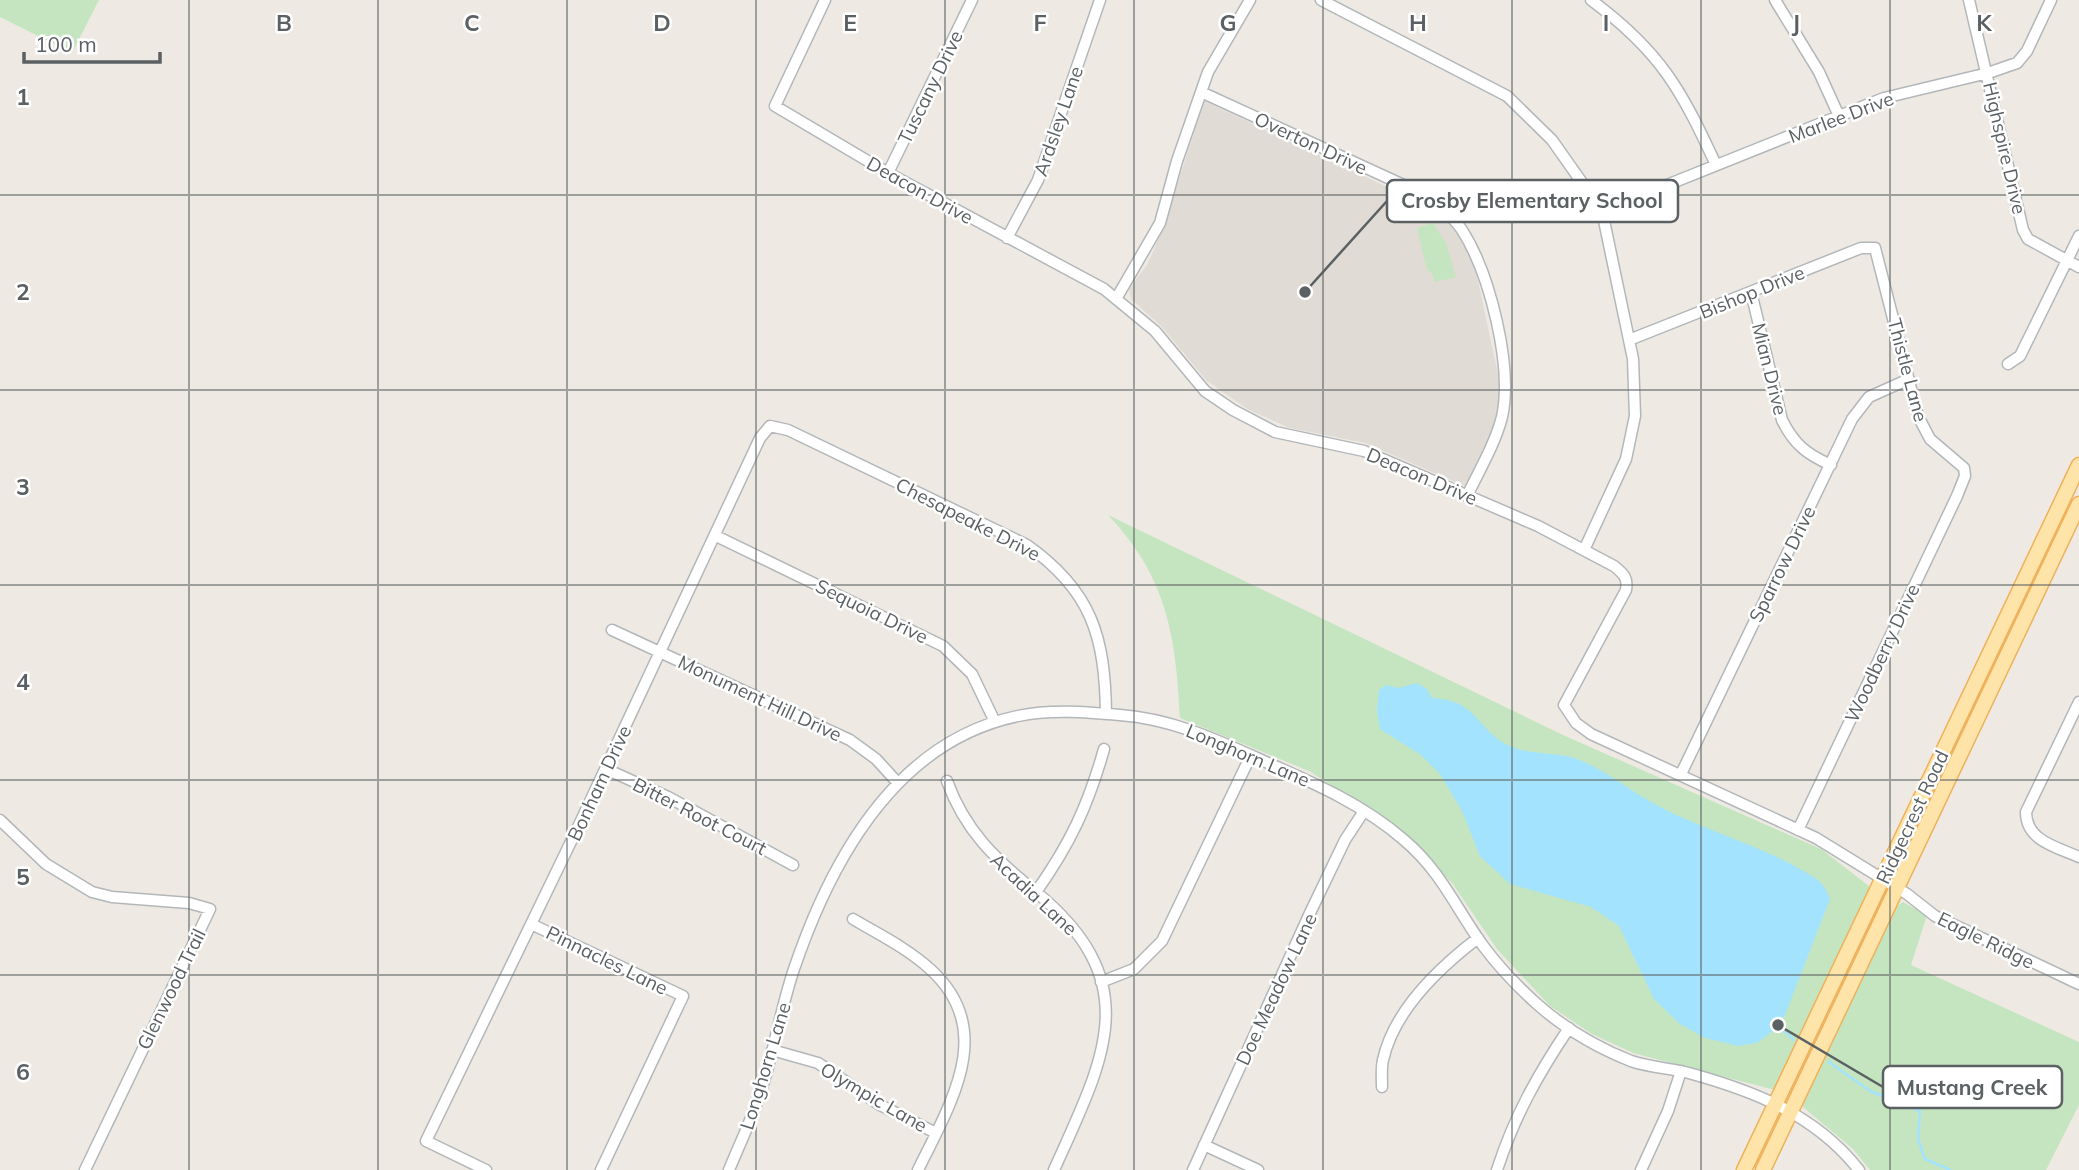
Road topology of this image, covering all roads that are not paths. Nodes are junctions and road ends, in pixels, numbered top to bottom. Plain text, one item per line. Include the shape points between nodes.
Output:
1 (825, 0) edge
2 (972, 0) edge
3 (1100, 0) edge
4 (1250, 0) edge
5 (1321, 0) edge
6 (1591, 0) edge
7 (1775, 0) edge
8 (1969, 0) edge
9 (2051, 0) edge
10 (1988, 73) junction
11 (1201, 92) junction
12 (1839, 116) junction
13 (1716, 165) junction
14 (888, 173) junction
15 (1602, 211) junction
16 (2079, 236) edge
17 (1007, 238) junction
18 (1875, 248) joint
19 (2067, 261) junction
20 (2079, 267) edge
21 (1751, 292) junction
22 (1116, 299) junction
23 (1629, 340) junction
24 (2007, 364) dead end
25 (1909, 379) junction
26 (770, 426) joint
27 (1831, 464) junction
28 (2079, 465) edge
29 (1965, 477) joint
30 (1467, 496) junction
31 (2064, 497) junction
32 (2079, 504) edge
33 (716, 537) junction
34 (1584, 550) junction
35 (612, 630) dead end
36 (660, 650) junction
37 (2079, 702) edge
38 (1107, 714) junction
39 (995, 722) junction
40 (1104, 749) dead end
41 (1251, 755) junction
42 (606, 769) junction
43 (1681, 774) junction
44 (897, 782) junction
45 (947, 782) dead end
46 (1364, 811) junction
47 (0, 820) edge
48 (1798, 830) junction
49 (2079, 857) edge
50 (793, 864) dead end
51 (1882, 880) junction
52 (1897, 888) junction
53 (1036, 892) junction
54 (853, 919) dead end
55 (531, 924) junction
56 (1478, 938) junction
57 (1101, 982) junction
58 (2079, 984) edge
59 (1569, 1028) junction
60 (772, 1050) junction
61 (1681, 1071) junction
62 (1382, 1087) dead end
63 (1777, 1104) junction
64 (1792, 1112) junction
65 (936, 1133) junction
66 (1204, 1146) junction
67 (85, 1170) edge
68 (486, 1170) edge
69 (601, 1170) edge
70 (729, 1170) edge
71 (918, 1170) edge
72 (1054, 1170) edge
73 (1194, 1170) edge
74 (1258, 1170) edge
75 (1497, 1170) edge
76 (1641, 1170) edge
77 (1744, 1170) edge
78 (1763, 1170) edge
79 (1859, 1170) edge

1 - 14 street, Deacon Drive via 775,106
2 - 14 street, Tuscany Drive
3 - 17 street, Ardsley Lane via 1038,180
4 - 11 street
5 - 15 street via 1507,96 1552,140
6 - 13 street via 1644,43 1673,78
7 - 12 street via 1819,72
8 - 10 street, Highspire Drive
9 - 10 street, Marlee Drive via 2017,63
10 - 12 street, Marlee Drive via 1884,98
10 - 19 street, Highspire Drive via 2023,230 2028,239
11 - 22 street via 1160,223
11 - 30 street, Overton Drive via 1423,194 1461,228 1489,298 1504,374 1501,418
12 - 13 street, Marlee Drive
13 - 15 street, Marlee Drive
14 - 17 street, Deacon Drive
15 - 23 street
16 - 19 street
17 - 22 street, Deacon Drive
18 - 21 street, Bishop Drive via 1861,248
18 - 25 street, Thistle Lane
19 - 20 street, Highspire Drive
19 - 24 street via 2020,356
21 - 23 street, Bishop Drive
21 - 27 street, Mian Drive via 1782,420 1805,452
22 - 30 street, Deacon Drive via 1155,331 1205,391 1233,411 1275,432 1364,451
23 - 34 street via 1635,416 1626,460
25 - 27 street, Sparrow Drive via 1867,399
25 - 29 street, Thistle Lane via 1923,428 1964,468
26 - 33 street, Bonham Drive via 760,438
26 - 38 street, Chesapeake Drive via 788,430 976,520 1049,561 1069,581 1094,626 1103,653
27 - 43 street, Sparrow Drive
28 - 31 main road, Ridgecrest Road
29 - 48 street, Woodberry Drive
30 - 34 street, Deacon Drive
31 - 32 street
31 - 51 main road, Ridgecrest Road
32 - 52 main road, Ridgecrest Road
33 - 36 street, Bonham Drive
33 - 39 street, Sequoia Drive via 943,646 972,674
34 - 43 street, Deacon Drive via 1614,566 1627,581 1626,590 1564,705 1591,734
35 - 36 street, Monument Hill Drive
36 - 42 street, Bonham Drive
36 - 44 street, Monument Hill Drive via 850,740
37 - 49 street via 2026,812 2028,828 2038,838
38 - 39 street, Longhorn Lane via 1040,713
38 - 41 street, Longhorn Lane via 1197,730
39 - 44 street, Longhorn Lane via 941,747
40 - 53 street via 1083,815
41 - 46 street, Longhorn Lane
41 - 57 street via 1162,941 1134,969
42 - 50 street, Bitter Root Court
42 - 55 street, Bonham Drive
43 - 48 street, Deacon Drive
44 - 60 street, Longhorn Lane via 863,824 823,898 794,970
45 - 53 street, Acadia Lane via 974,835
46 - 56 street, Longhorn Lane via 1406,841 1446,885
46 - 66 street, Doe Meadow Lane via 1329,873
47 - 67 street, Glenwood Trail via 46,864 92,892 210,909
48 - 51 street, Deacon Drive
51 - 52 street, Deacon Drive
51 - 63 main road, Ridgecrest Road
52 - 58 street, Eagle Ridge via 1935,916
52 - 64 main road, Ridgecrest Road
53 - 57 street, Acadia Lane via 1080,936
54 - 65 street via 930,969 946,984 958,1007 966,1055
55 - 68 street, Bonham Drive via 426,1140
55 - 69 street, Pinnacles Lane via 683,996
56 - 59 street, Longhorn Lane via 1539,1006
56 - 62 street via 1433,977 1397,1025 1383,1060
57 - 72 street, Acadia Lane via 1103,1054
59 - 61 street, Longhorn Lane via 1634,1062
59 - 75 street via 1507,1135
60 - 65 street, Olympic Lane via 818,1063 880,1105
60 - 70 street, Longhorn Lane via 757,1103
61 - 63 street, Longhorn Lane
61 - 76 street
63 - 64 street, Longhorn Lane
63 - 77 main road, Ridgecrest Road
64 - 78 main road, Ridgecrest Road
64 - 79 street, Longhorn Lane via 1826,1135
65 - 71 street
66 - 73 street, Doe Meadow Lane
66 - 74 street

